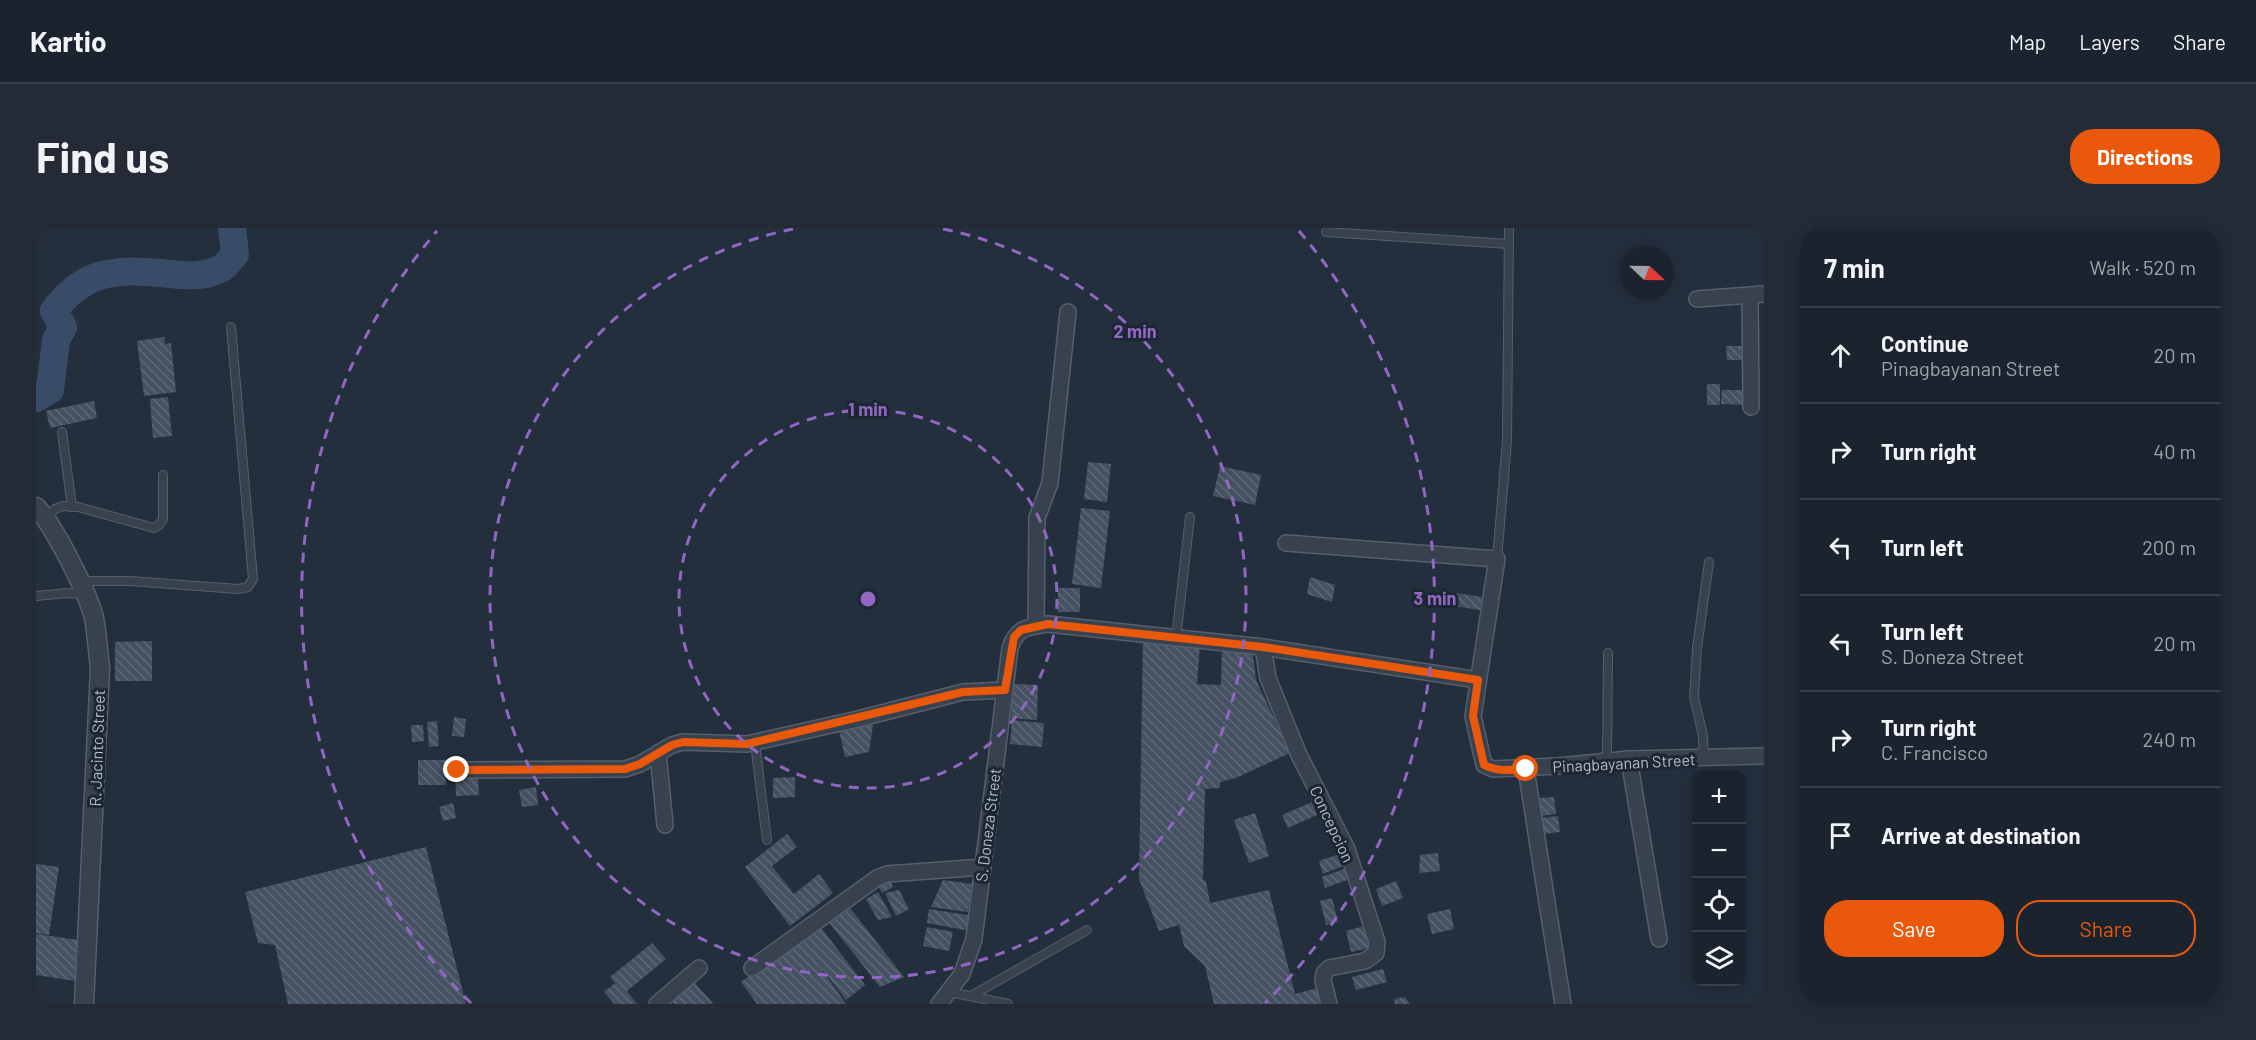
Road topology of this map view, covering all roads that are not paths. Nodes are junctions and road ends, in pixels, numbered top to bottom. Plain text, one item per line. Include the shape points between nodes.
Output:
1 (1509, 228) edge
2 (1326, 232) dead end
3 (1509, 244) junction
4 (1757, 295) edge
5 (1697, 299) dead end
6 (1068, 312) dead end
7 (231, 327) dead end
8 (1751, 407) dead end
9 (62, 432) dead end
10 (163, 475) dead end
11 (72, 507) junction
12 (1190, 517) dead end
13 (43, 520) edge
14 (1286, 543) dead end
15 (1497, 559) junction
16 (1709, 562) dead end
17 (82, 588) junction
18 (36, 596) edge
19 (1036, 626) junction
20 (1176, 639) junction
21 (1263, 647) junction
22 (1608, 653) dead end
23 (1478, 680) junction
24 (1005, 690) junction
25 (755, 743) junction
26 (658, 753) junction
27 (1764, 756) edge
28 (1704, 758) junction
29 (1629, 759) junction
30 (1607, 761) junction
31 (1526, 769) junction
32 (457, 770) dead end
33 (665, 825) dead end
34 (767, 840) dead end
35 (983, 867) junction
36 (1087, 930) dead end
37 (1659, 939) dead end
38 (699, 968) dead end
39 (752, 968) dead end
40 (971, 996) junction
41 (945, 998) edge
42 (84, 1004) edge
43 (657, 1004) edge
44 (1008, 1004) edge
45 (1329, 1004) edge
46 (1563, 1004) edge

1 - 3 lane
2 - 3 lane
3 - 15 lane via 1507,441
4 - 5 street
4 - 8 street
6 - 19 street via 1050,483 1037,518
7 - 17 lane via 254,579 248,587 238,590 130,581
9 - 11 lane
10 - 11 lane via 163,519 154,528
11 - 13 lane via 55,509
12 - 20 lane
13 - 17 street, R. Jacinto Street
14 - 15 street
15 - 23 street
16 - 28 lane via 1694,697
17 - 18 lane
17 - 42 street, R. Jacinto Street via 93,616 100,668
19 - 20 street via 1048,624
19 - 24 street, S. Doneza Street via 1021,630 1014,637
20 - 21 street
21 - 23 street
21 - 45 street, Concepcion via 1268,678 1299,755 1347,849 1377,942 1376,953 1365,961 1329,968 1324,973
22 - 30 lane
23 - 31 street, Pinagbayanan Street via 1473,716 1484,765 1502,770
24 - 25 street via 963,692
24 - 35 street, S. Doneza Street
25 - 26 street via 683,742
25 - 34 lane
26 - 32 street via 640,764 618,770
26 - 33 street
27 - 28 street, Pinagbayanan Street
28 - 29 street, Pinagbayanan Street
29 - 30 street, Pinagbayanan Street
29 - 37 street
30 - 31 street, Pinagbayanan Street
31 - 46 street
35 - 39 street via 877,878
35 - 41 street, S. Doneza Street via 974,939 962,974
36 - 40 lane
38 - 43 street
40 - 41 lane
40 - 44 lane

